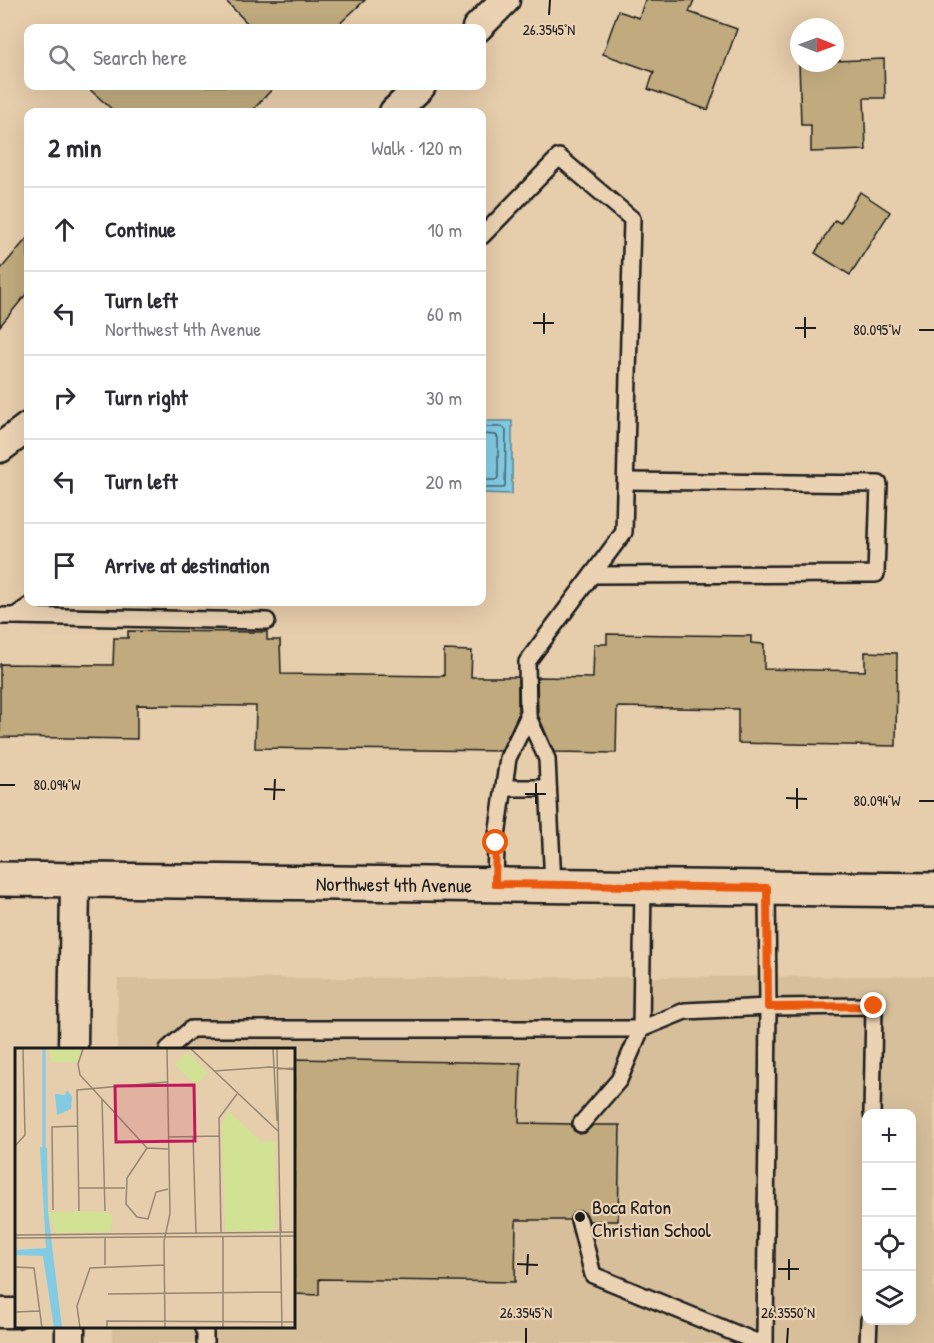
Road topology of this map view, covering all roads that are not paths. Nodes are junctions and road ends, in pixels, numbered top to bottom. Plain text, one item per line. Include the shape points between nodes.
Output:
1 (505, 0) edge
2 (481, 24) edge
3 (417, 90) edge
4 (398, 108) edge
5 (486, 232) edge
6 (24, 430) edge
7 (0, 448) edge
8 (626, 481) junction
9 (592, 575) junction
10 (27, 606) edge
11 (8, 616) edge
12 (267, 621) dead end
13 (528, 717) junction
14 (504, 788) junction
15 (548, 788) junction
16 (0, 879) edge
17 (75, 880) junction
18 (495, 884) junction
19 (553, 885) junction
20 (643, 886) junction
21 (767, 888) junction
22 (934, 890) edge
23 (768, 1007) junction
24 (641, 1029) junction
25 (73, 1048) edge
26 (169, 1048) edge
27 (872, 1109) edge
28 (581, 1124) dead end
29 (579, 1220) dead end
30 (869, 1325) edge
31 (203, 1328) edge
32 (205, 1343) edge
33 (759, 1343) edge
34 (765, 1343) edge
35 (868, 1343) edge

1 - 2 street
3 - 4 street
5 - 8 lane via 559,157 633,219
6 - 7 street
8 - 9 lane via 624,532
8 - 9 lane via 879,484 876,574
9 - 13 lane via 526,662
10 - 11 lane
11 - 12 lane
13 - 14 lane via 508,758
13 - 15 lane via 547,759
14 - 15 lane
14 - 18 lane
15 - 19 lane
16 - 17 street, Northwest 4th Avenue
17 - 18 street, Northwest 4th Avenue
17 - 25 street
18 - 19 street, Northwest 4th Avenue
19 - 20 street, Northwest 4th Avenue
20 - 21 street, Northwest 4th Avenue
20 - 24 lane
21 - 22 street, Northwest 4th Avenue
21 - 23 lane
23 - 24 lane via 684,1011
23 - 27 lane via 874,1006
23 - 34 lane
24 - 26 lane via 191,1029
24 - 28 lane via 619,1080
29 - 33 lane via 593,1275
30 - 35 lane
31 - 32 lane

